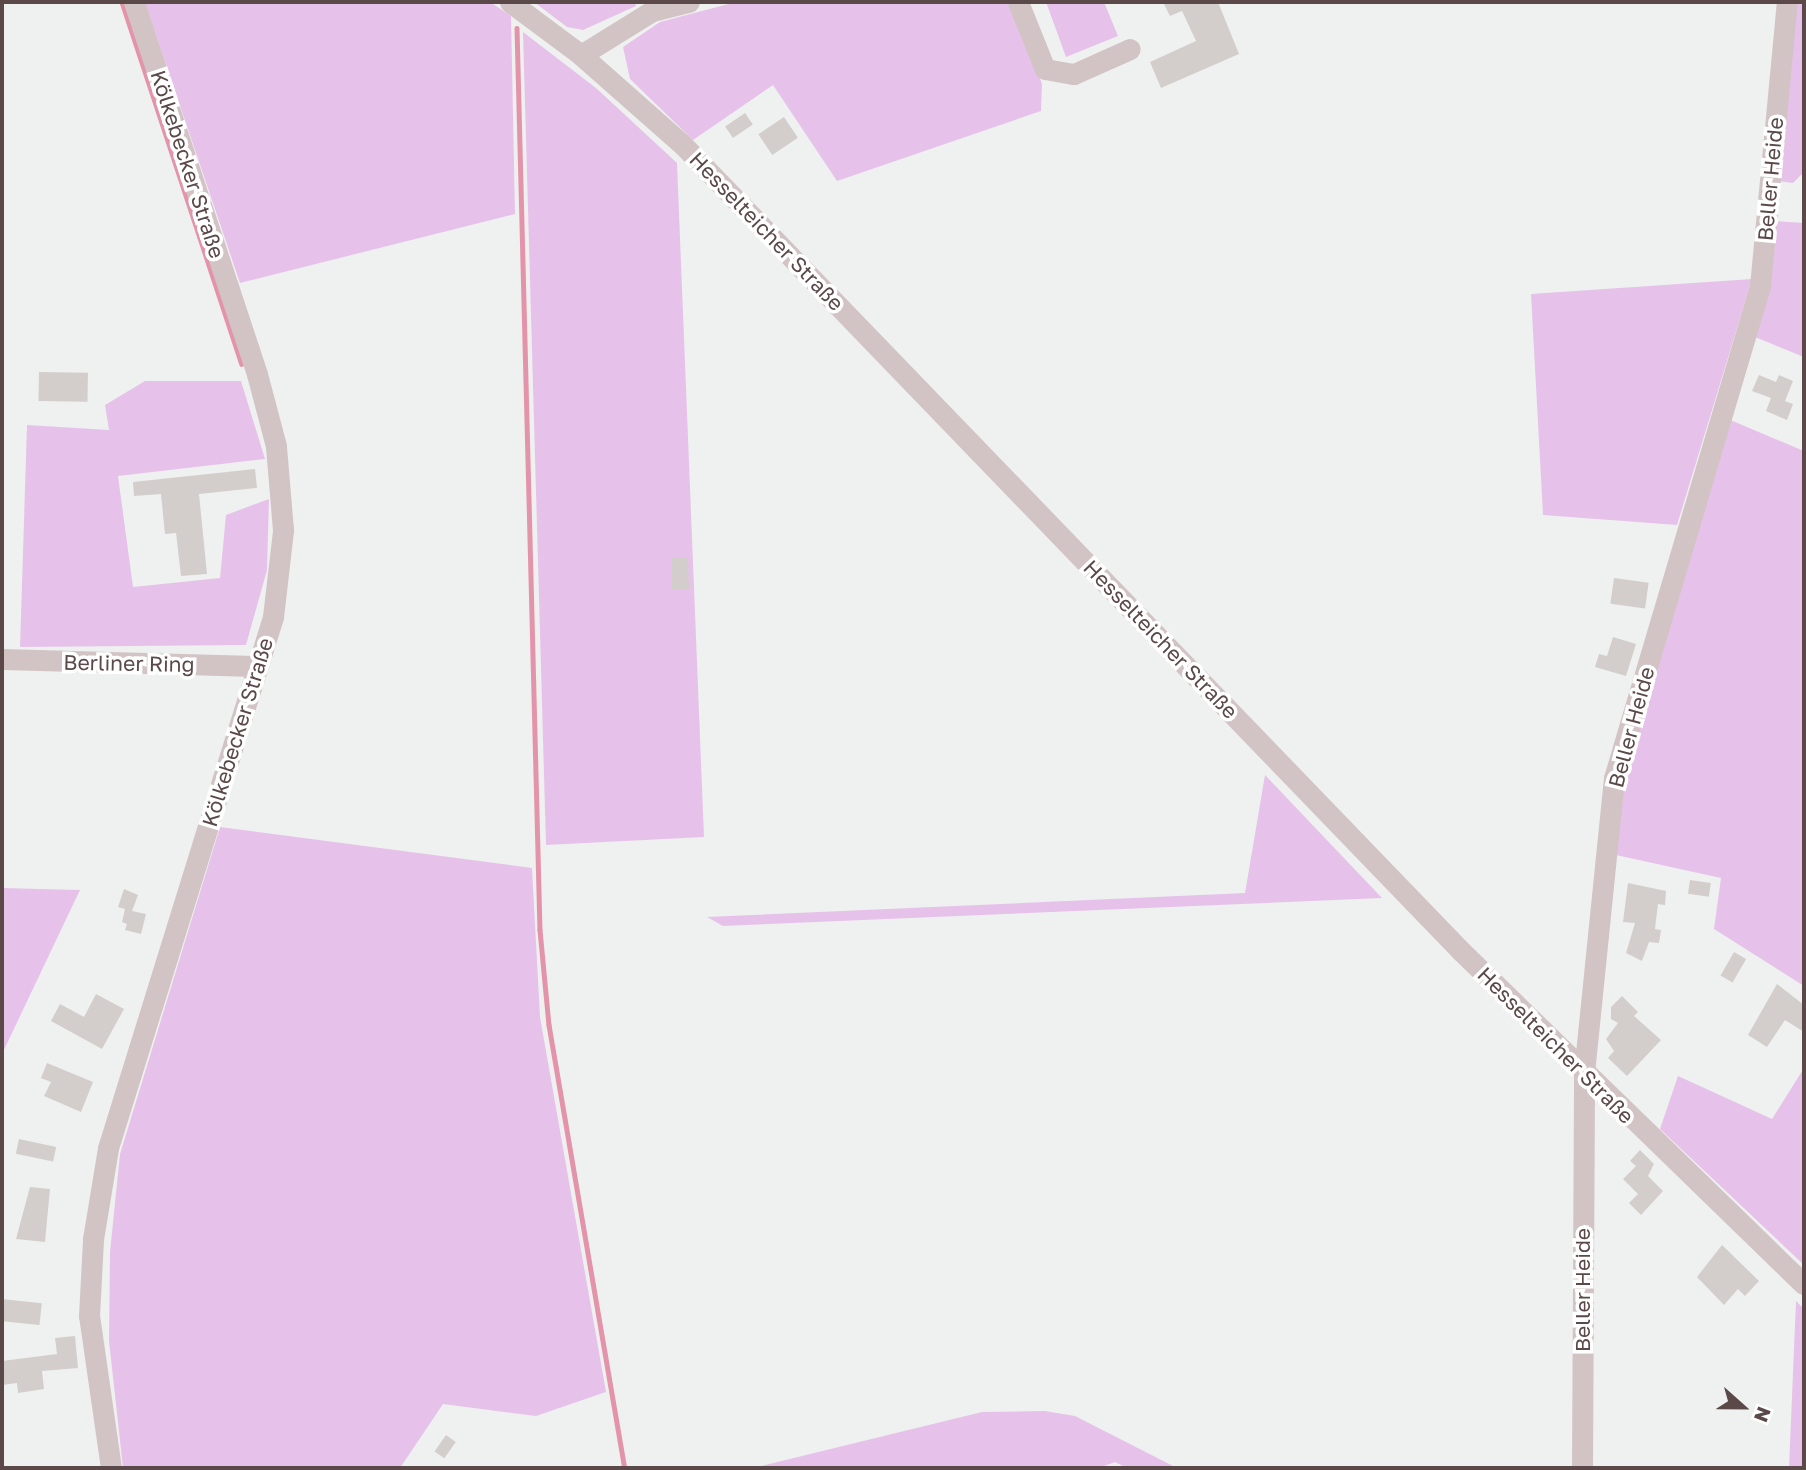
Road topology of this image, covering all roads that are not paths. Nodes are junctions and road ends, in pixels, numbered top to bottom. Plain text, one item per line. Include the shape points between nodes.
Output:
1 (134, 2) edge
2 (510, 2) edge
3 (689, 2) edge
4 (1018, 2) edge
5 (1787, 2) edge
6 (651, 6) edge
7 (1130, 49) dead end
8 (581, 55) junction
9 (2, 659) edge
10 (256, 666) junction
11 (1584, 1073) junction
12 (1804, 1284) edge
13 (111, 1468) edge
14 (1582, 1468) edge

1 - 10 street, Kölkebecker Straße via 257,373 276,446 283,530 273,617
2 - 8 street, Hesselteicher Straße
3 - 6 street
4 - 7 street via 1045,69 1074,74
5 - 11 street, Beller Heide via 1760,286 1614,778
6 - 8 street
8 - 11 street, Hesselteicher Straße via 682,144 765,228
9 - 10 street, Berliner Ring
10 - 13 street, Kölkebecker Straße via 108,1148 93,1239 89,1316
11 - 12 street, Hesselteicher Straße
11 - 14 street, Beller Heide

